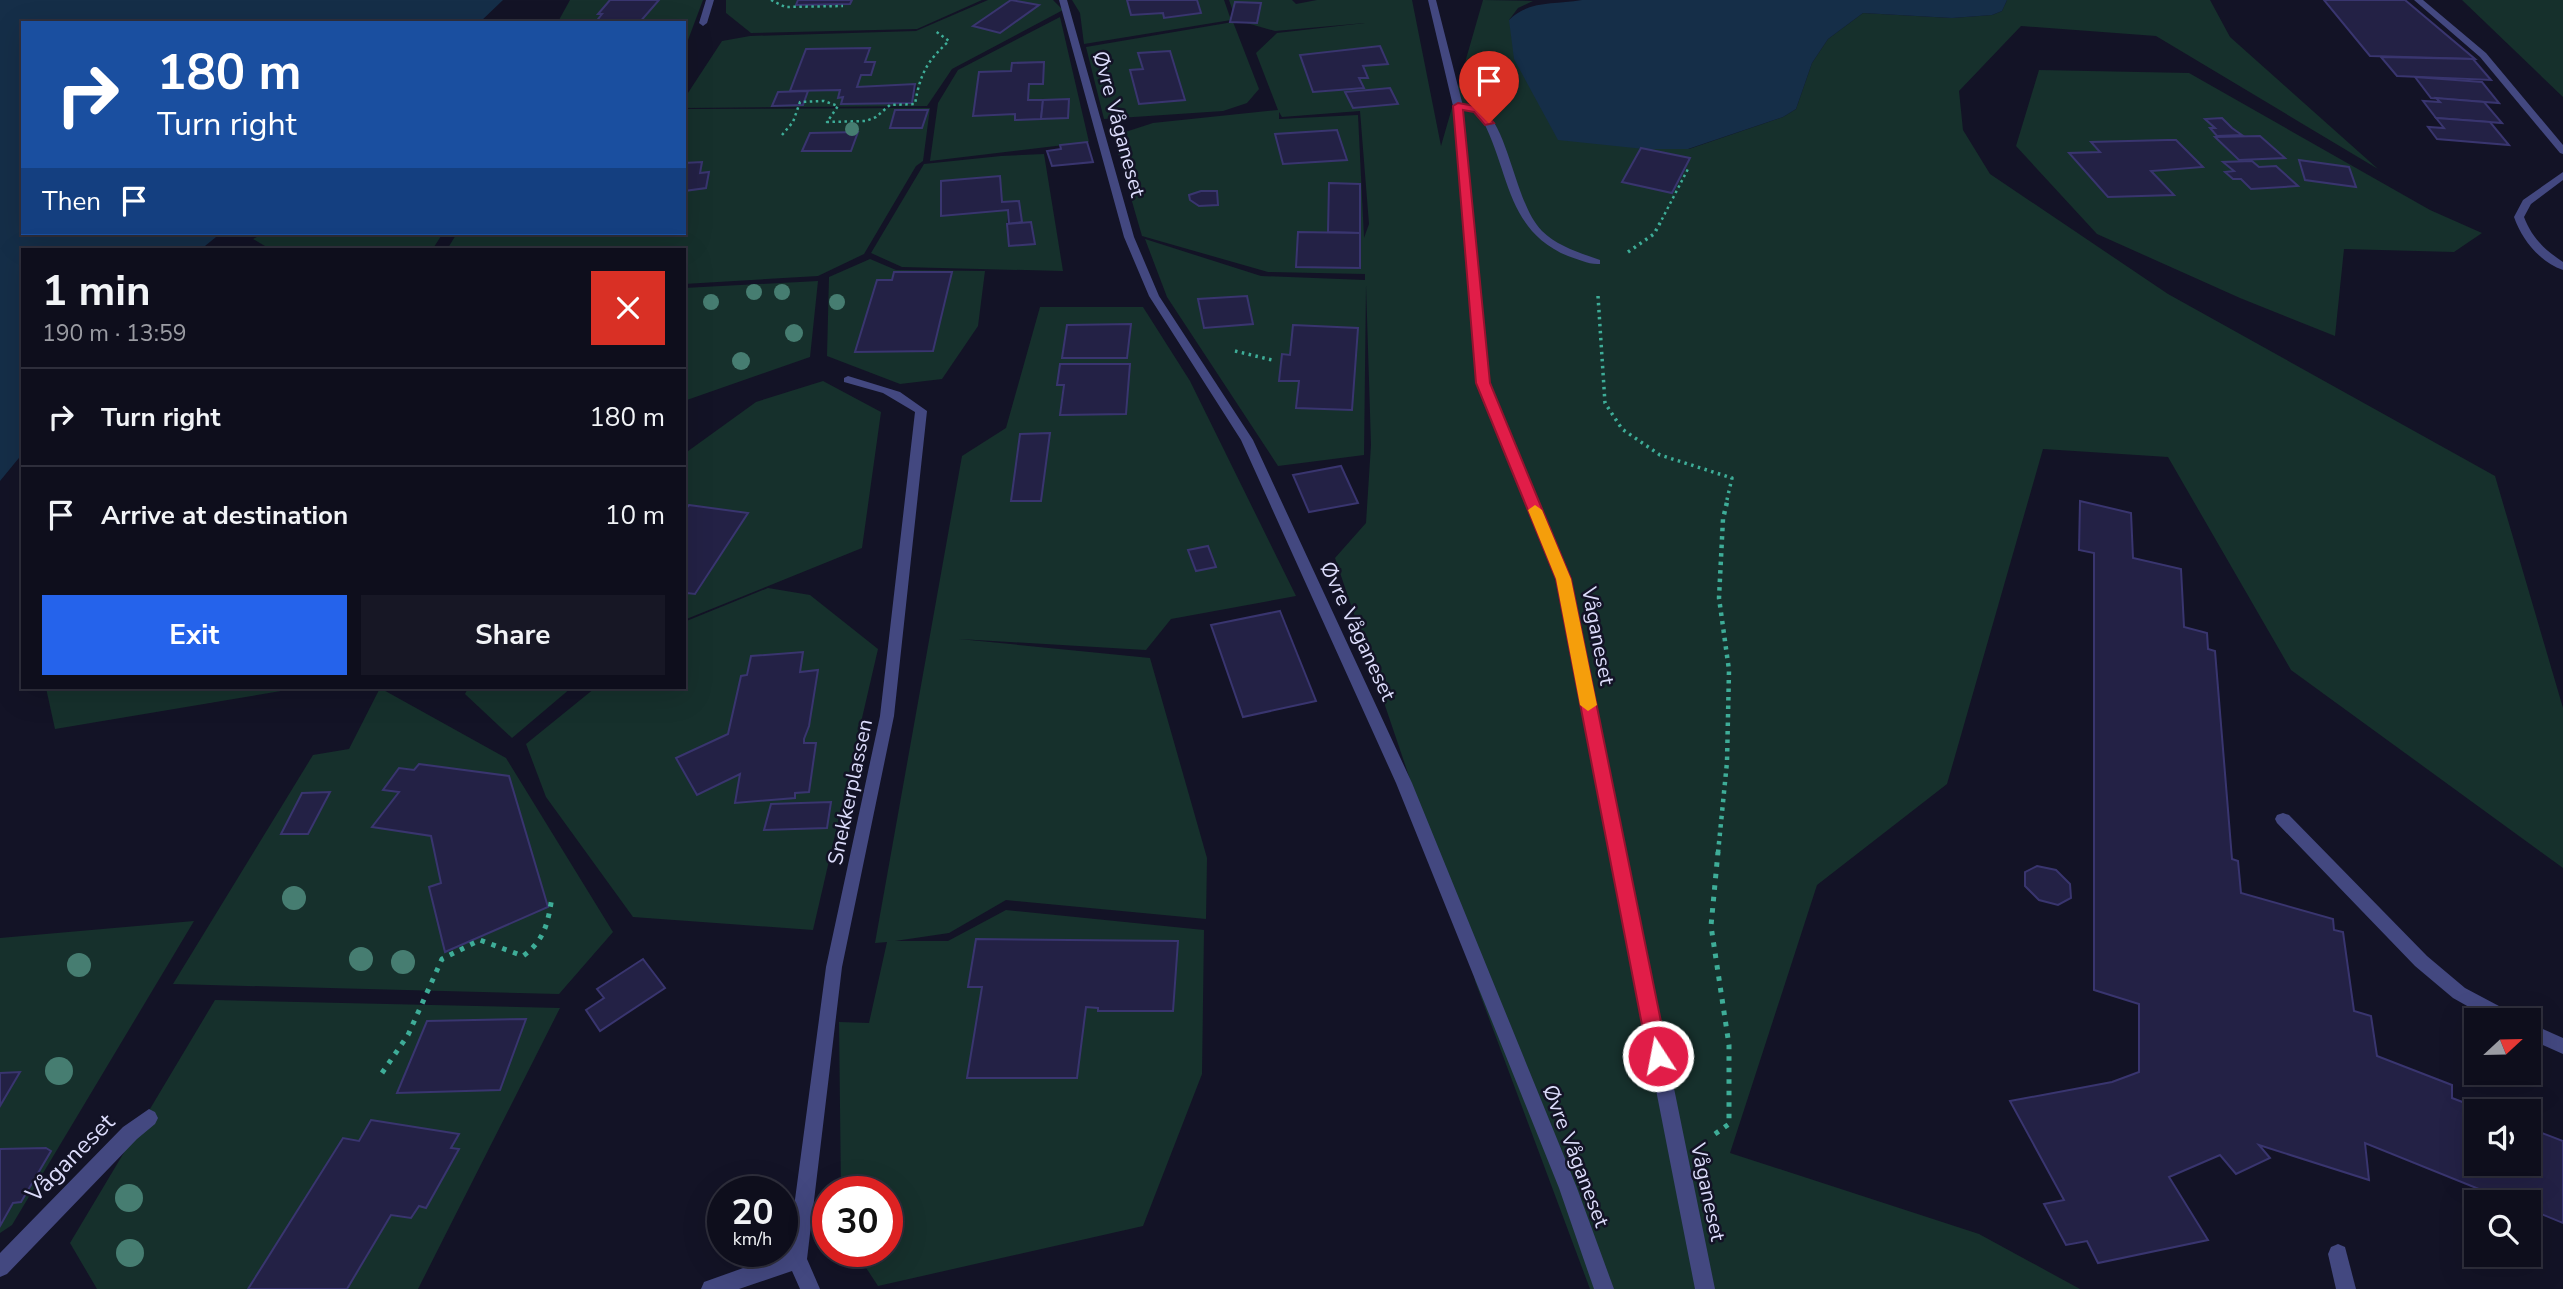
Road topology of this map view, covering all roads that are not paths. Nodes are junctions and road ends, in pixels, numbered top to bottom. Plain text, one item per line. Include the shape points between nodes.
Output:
1 (710, 0) edge
2 (1063, 0) edge
3 (1432, 0) edge
4 (2418, 0) edge
5 (703, 23) dead end
6 (1458, 106) junction
7 (2563, 151) edge
8 (2563, 175) edge
9 (1596, 262) road end
10 (2563, 267) edge
11 (848, 380) dead end
12 (2283, 819) dead end
13 (2486, 1008) edge
14 (2541, 1036) edge
15 (2563, 1045) edge
16 (149, 1118) dead end
17 (798, 1251) edge
18 (2338, 1254) dead end
19 (798, 1261) edge
20 (774, 1267) edge
21 (0, 1268) edge
22 (711, 1289) edge
23 (810, 1289) edge
24 (1604, 1289) edge
25 (1705, 1289) edge
26 (2346, 1289) edge

1 - 5 street
2 - 24 street, Øvre Våganeset via 1129,237 1154,296 1247,440 1404,783 1568,1188
3 - 6 street, Våganeset
4 - 7 street via 2483,55
6 - 9 street via 1478,109 1489,123 1524,215 1538,233 1563,250
6 - 25 street, Våganeset via 1483,383 1563,579
8 - 10 street via 2527,202 2519,218 2525,237
11 - 17 street, Snekkerplassen via 903,396 921,411 887,716 834,967
12 - 13 street via 2421,961 2459,993
14 - 15 street
16 - 21 street, Våganeset
18 - 26 street
19 - 23 street
20 - 22 street

